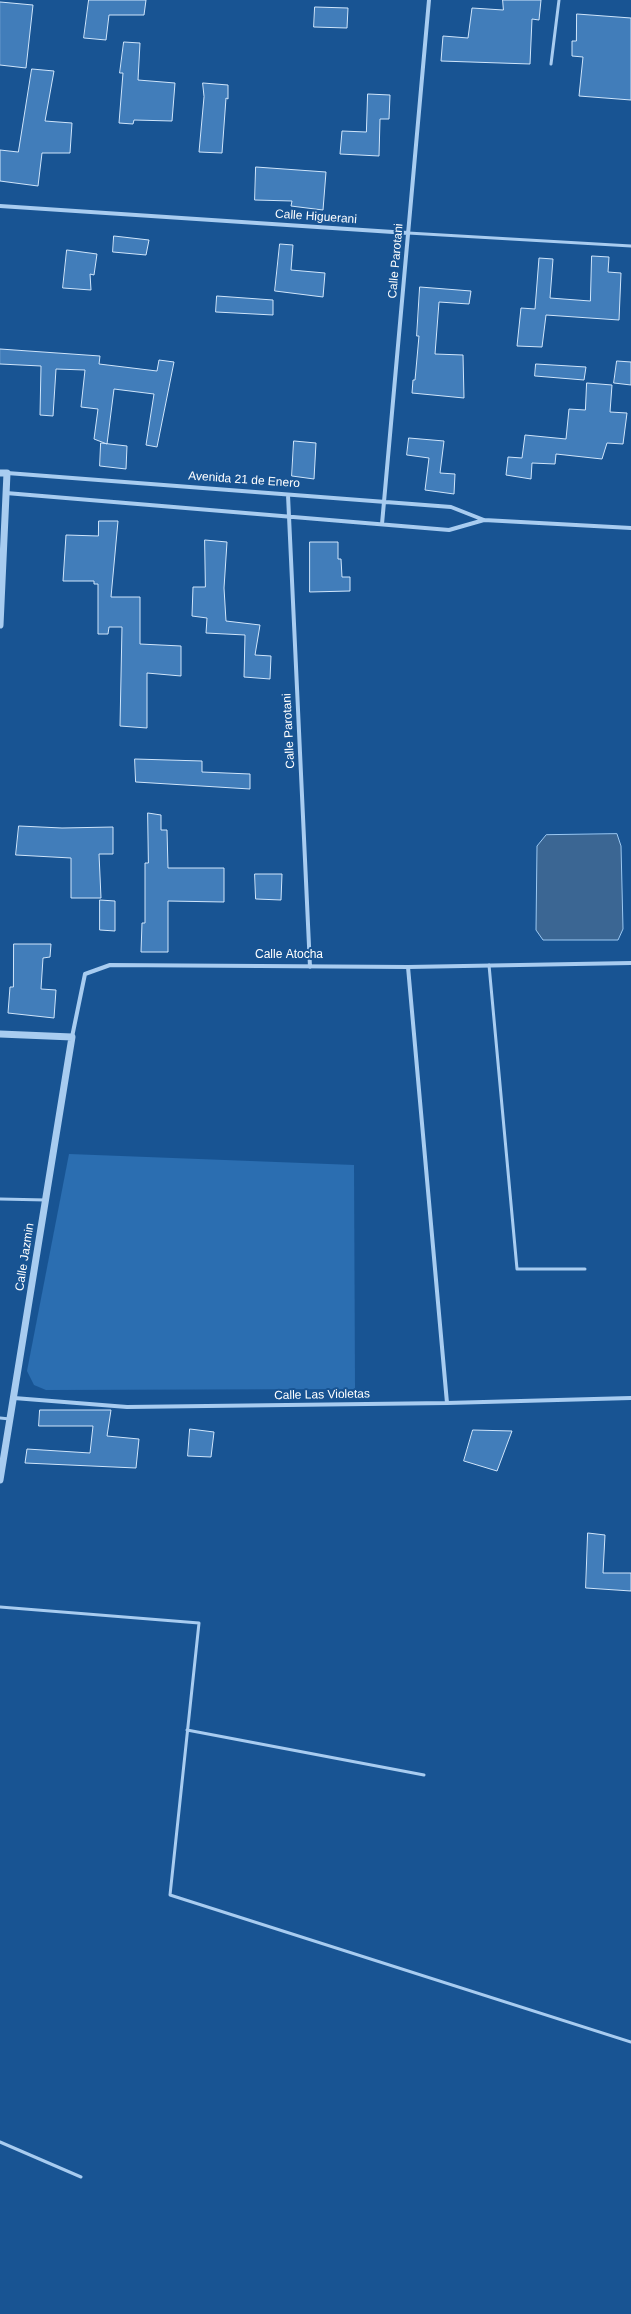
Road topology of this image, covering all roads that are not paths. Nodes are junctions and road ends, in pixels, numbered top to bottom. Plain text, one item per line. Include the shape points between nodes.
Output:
1 (429, 0) edge
2 (559, 0) edge
3 (551, 64) dead end
4 (0, 206) edge
5 (408, 233) junction
6 (631, 246) edge
7 (4, 473) edge
8 (3, 492) edge
9 (288, 495) junction
10 (385, 502) junction
11 (289, 517) junction
12 (484, 520) junction
13 (382, 524) junction
14 (631, 528) edge
15 (0, 625) edge
16 (631, 963) edge
17 (489, 965) junction
18 (310, 966) junction
19 (408, 967) junction
20 (0, 1034) edge
21 (72, 1037) junction
22 (0, 1199) edge
23 (46, 1200) junction
24 (585, 1269) dead end
25 (14, 1398) junction
26 (631, 1398) edge
27 (447, 1403) junction
28 (0, 1418) edge
29 (10, 1419) junction
30 (0, 1480) edge
31 (0, 1607) edge
32 (187, 1730) junction
33 (424, 1775) dead end
34 (631, 2042) edge
35 (0, 2142) edge
36 (81, 2177) dead end

1 - 5 street, Calle Parotani
2 - 3 lane
4 - 5 street, Calle Higuerani
5 - 6 lane, Calle Higuerani
5 - 10 street, Calle Parotani
7 - 8 street
7 - 9 street, Avenida 21 de Enero
8 - 11 street, Avenida 21 de Enero
8 - 15 street
9 - 10 street, Avenida 21 de Enero
9 - 11 street, Calle Parotani
10 - 12 street, Avenida 21 de Enero via 451,507
10 - 13 street, Calle Parotani
11 - 13 street, Avenida 21 de Enero
11 - 18 street, Calle Parotani
12 - 13 street, Avenida 21 de Enero via 449,530
12 - 14 street, Avenida 21 de Enero
16 - 17 street, Calle Atocha
17 - 19 street, Calle Atocha
17 - 24 lane via 517,1269
18 - 19 street, Calle Atocha
18 - 21 street, Calle Atocha via 110,965 85,974
19 - 27 street
20 - 21 street
21 - 23 street, Calle Jazmin
22 - 23 lane
23 - 25 street, Calle Jazmin
25 - 27 street, Calle Las Violetas via 127,1407
25 - 29 street, Calle Jazmin
26 - 27 street, Calle Las Violetas
28 - 29 lane
29 - 30 street, Calle Jazmin
31 - 32 lane via 199,1623
32 - 33 lane
32 - 34 lane via 170,1895
35 - 36 lane

